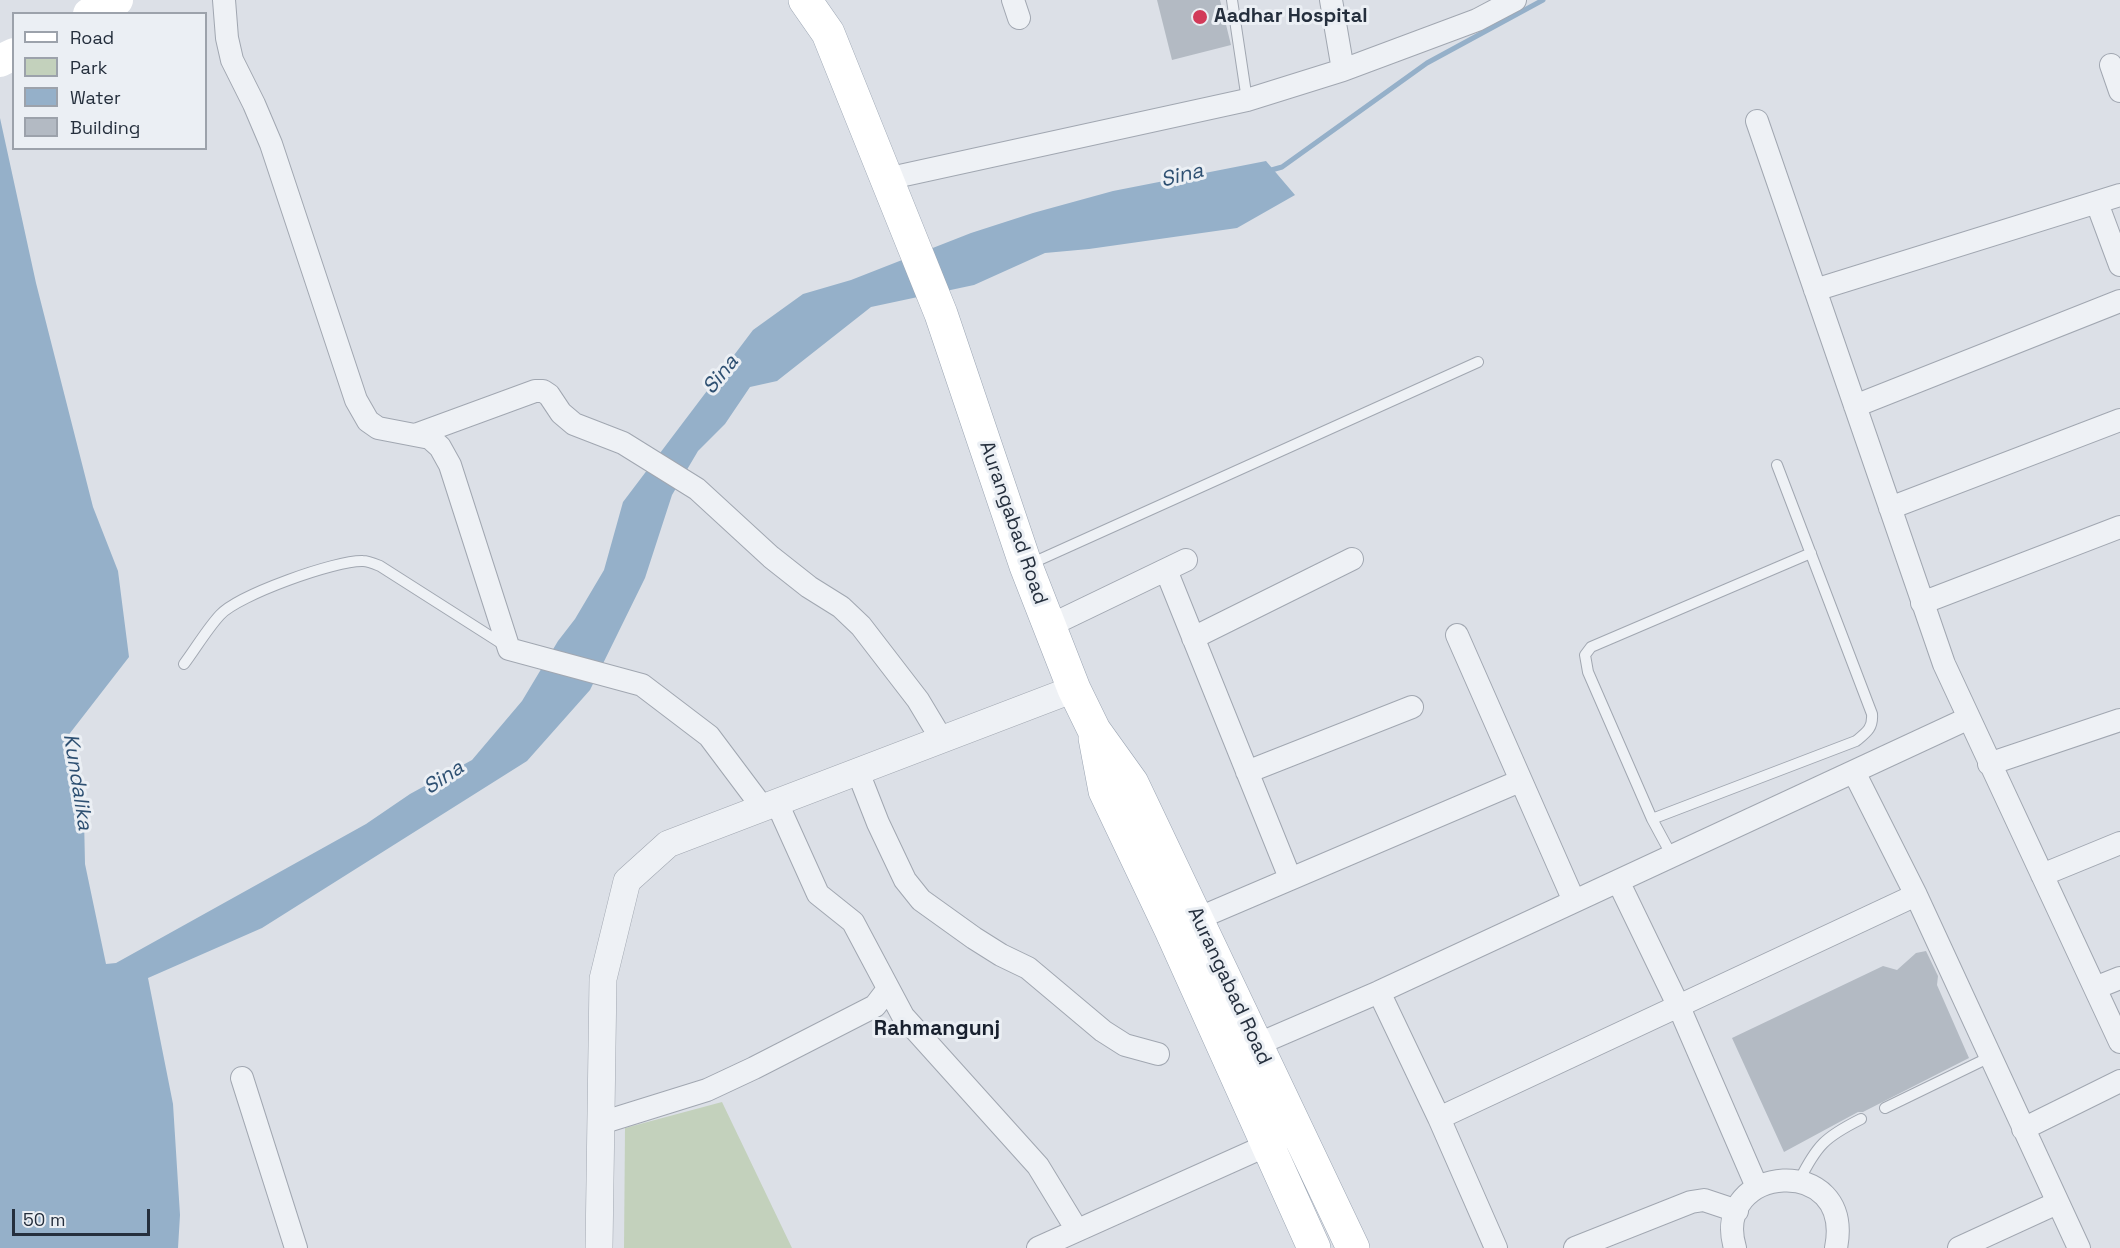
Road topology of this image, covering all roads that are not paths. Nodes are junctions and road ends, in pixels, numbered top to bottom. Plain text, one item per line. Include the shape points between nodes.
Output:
1 (117, 0) edge
2 (224, 0) edge
3 (806, 0) edge
4 (831, 0) edge
5 (1232, 0) edge
6 (1331, 0) edge
7 (1515, 0) edge
8 (93, 12) edge
9 (828, 33) junction
10 (2111, 65) dead end
11 (1343, 70) junction
12 (2120, 91) edge
13 (1246, 100) junction
14 (1757, 121) dead end
15 (890, 190) junction
16 (2120, 195) edge
17 (2097, 203) junction
18 (2120, 265) edge
19 (1815, 290) junction
20 (2120, 301) edge
21 (1478, 362) dead end
22 (1855, 406) junction
23 (2120, 420) edge
24 (415, 435) junction
25 (1777, 465) dead end
26 (1890, 508) junction
27 (2120, 527) edge
28 (1811, 553) junction
29 (1352, 559) dead end
30 (1186, 560) dead end
31 (1026, 566) junction
32 (1166, 570) junction
33 (1923, 603) junction
34 (1049, 626) junction
35 (1457, 635) dead end
36 (1193, 638) junction
37 (516, 651) junction
38 (184, 664) dead end
39 (1074, 689) junction
40 (1412, 706) dead end
41 (1969, 718) junction
42 (2120, 720) edge
43 (942, 740) junction
44 (1989, 764) junction
45 (858, 772) junction
46 (1247, 772) junction
47 (1854, 772) junction
48 (1520, 781) junction
49 (770, 805) junction
50 (1652, 819) junction
51 (2120, 843) edge
52 (1672, 856) junction
53 (2042, 875) junction
54 (1290, 878) junction
55 (1618, 881) junction
56 (1916, 895) junction
57 (1574, 901) junction
58 (1184, 924) junction
59 (2120, 978) edge
60 (2095, 987) junction
61 (888, 989) junction
62 (1379, 992) junction
63 (1679, 1007) junction
64 (2120, 1042) edge
65 (1256, 1045) junction
66 (1158, 1054) dead end
67 (1990, 1057) junction
68 (242, 1078) dead end
69 (2120, 1082) edge
70 (1885, 1108) dead end
71 (1439, 1118) junction
72 (1861, 1119) dead end
73 (601, 1123) junction
74 (2023, 1129) junction
75 (1299, 1131) junction
76 (1268, 1146) junction
77 (1799, 1181) junction
78 (1757, 1187) junction
79 (2057, 1203) junction
80 (1737, 1211) junction
81 (1076, 1237) edge
82 (296, 1248) edge
83 (599, 1248) edge
84 (1038, 1248) edge
85 (1314, 1248) edge
86 (1353, 1248) edge
87 (1496, 1248) edge
88 (1575, 1248) edge
89 (1735, 1248) edge
90 (1836, 1248) edge
91 (1959, 1248) edge
92 (2079, 1248) edge

1 - 8 main road
2 - 24 street via 232,60 271,144 356,400 368,421 378,428
3 - 9 main road
4 - 9 main road
5 - 13 lane
6 - 11 street
7 - 11 street via 1477,20
9 - 15 main road
10 - 12 street
11 - 13 street
13 - 15 street
14 - 19 street
15 - 31 main road, Aurangabad Road via 941,314
16 - 17 street
17 - 18 street
17 - 19 street
19 - 22 street
20 - 22 street
21 - 31 lane
22 - 26 street
23 - 26 street
24 - 37 street via 430,438 447,458
24 - 43 street via 543,391 574,424 623,443 697,489 771,557 841,607 861,626 918,700
25 - 28 lane
26 - 33 street
27 - 33 street
28 - 50 lane via 1872,714 1872,724 1856,741
28 - 50 lane via 1591,647 1585,655 1588,672
29 - 36 street
30 - 32 street
31 - 34 main road, Aurangabad Road
32 - 34 street
32 - 36 street
33 - 41 street via 1944,664
34 - 39 main road, Aurangabad Road
35 - 48 street
36 - 46 street
37 - 38 lane via 380,566 365,561 332,566 234,603 220,614
37 - 49 street via 642,685 709,736
39 - 43 street
39 - 58 main road, Aurangabad Road via 1094,730 1105,791
40 - 46 street
41 - 44 street
41 - 47 street
42 - 44 street
43 - 45 street
44 - 53 street
45 - 49 street
45 - 66 street via 905,880 921,900 1001,956 1028,968 1103,1031 1125,1045
46 - 54 street
47 - 52 street
47 - 56 street
48 - 54 street
48 - 57 street
49 - 61 street via 818,894 853,922
49 - 73 street via 668,844 627,881 603,979
50 - 52 lane
51 - 53 street
52 - 55 street
53 - 60 street
54 - 58 street
55 - 57 street
55 - 63 street
56 - 63 street
56 - 67 street
57 - 62 street
58 - 65 main road, Aurangabad Road
58 - 76 main road, Aurangabad Road
59 - 60 street
60 - 64 street
61 - 73 street via 875,1006 707,1090
61 - 81 street via 903,1017 1038,1166
62 - 65 street
62 - 71 street
63 - 71 street
63 - 78 street
65 - 75 main road, Aurangabad Road
67 - 70 lane
67 - 74 street
68 - 82 street
69 - 74 street
71 - 87 street
72 - 77 lane via 1823,1141
73 - 83 street
74 - 79 street
75 - 76 street
75 - 86 main road, Aurangabad Road
76 - 81 street
76 - 85 main road, Aurangabad Road
77 - 78 street via 1781,1179
77 - 90 street via 1815,1188 1837,1216
78 - 80 street
79 - 91 street
79 - 92 street
80 - 88 street via 1704,1200 1690,1202
80 - 89 street via 1732,1239
81 - 84 street

